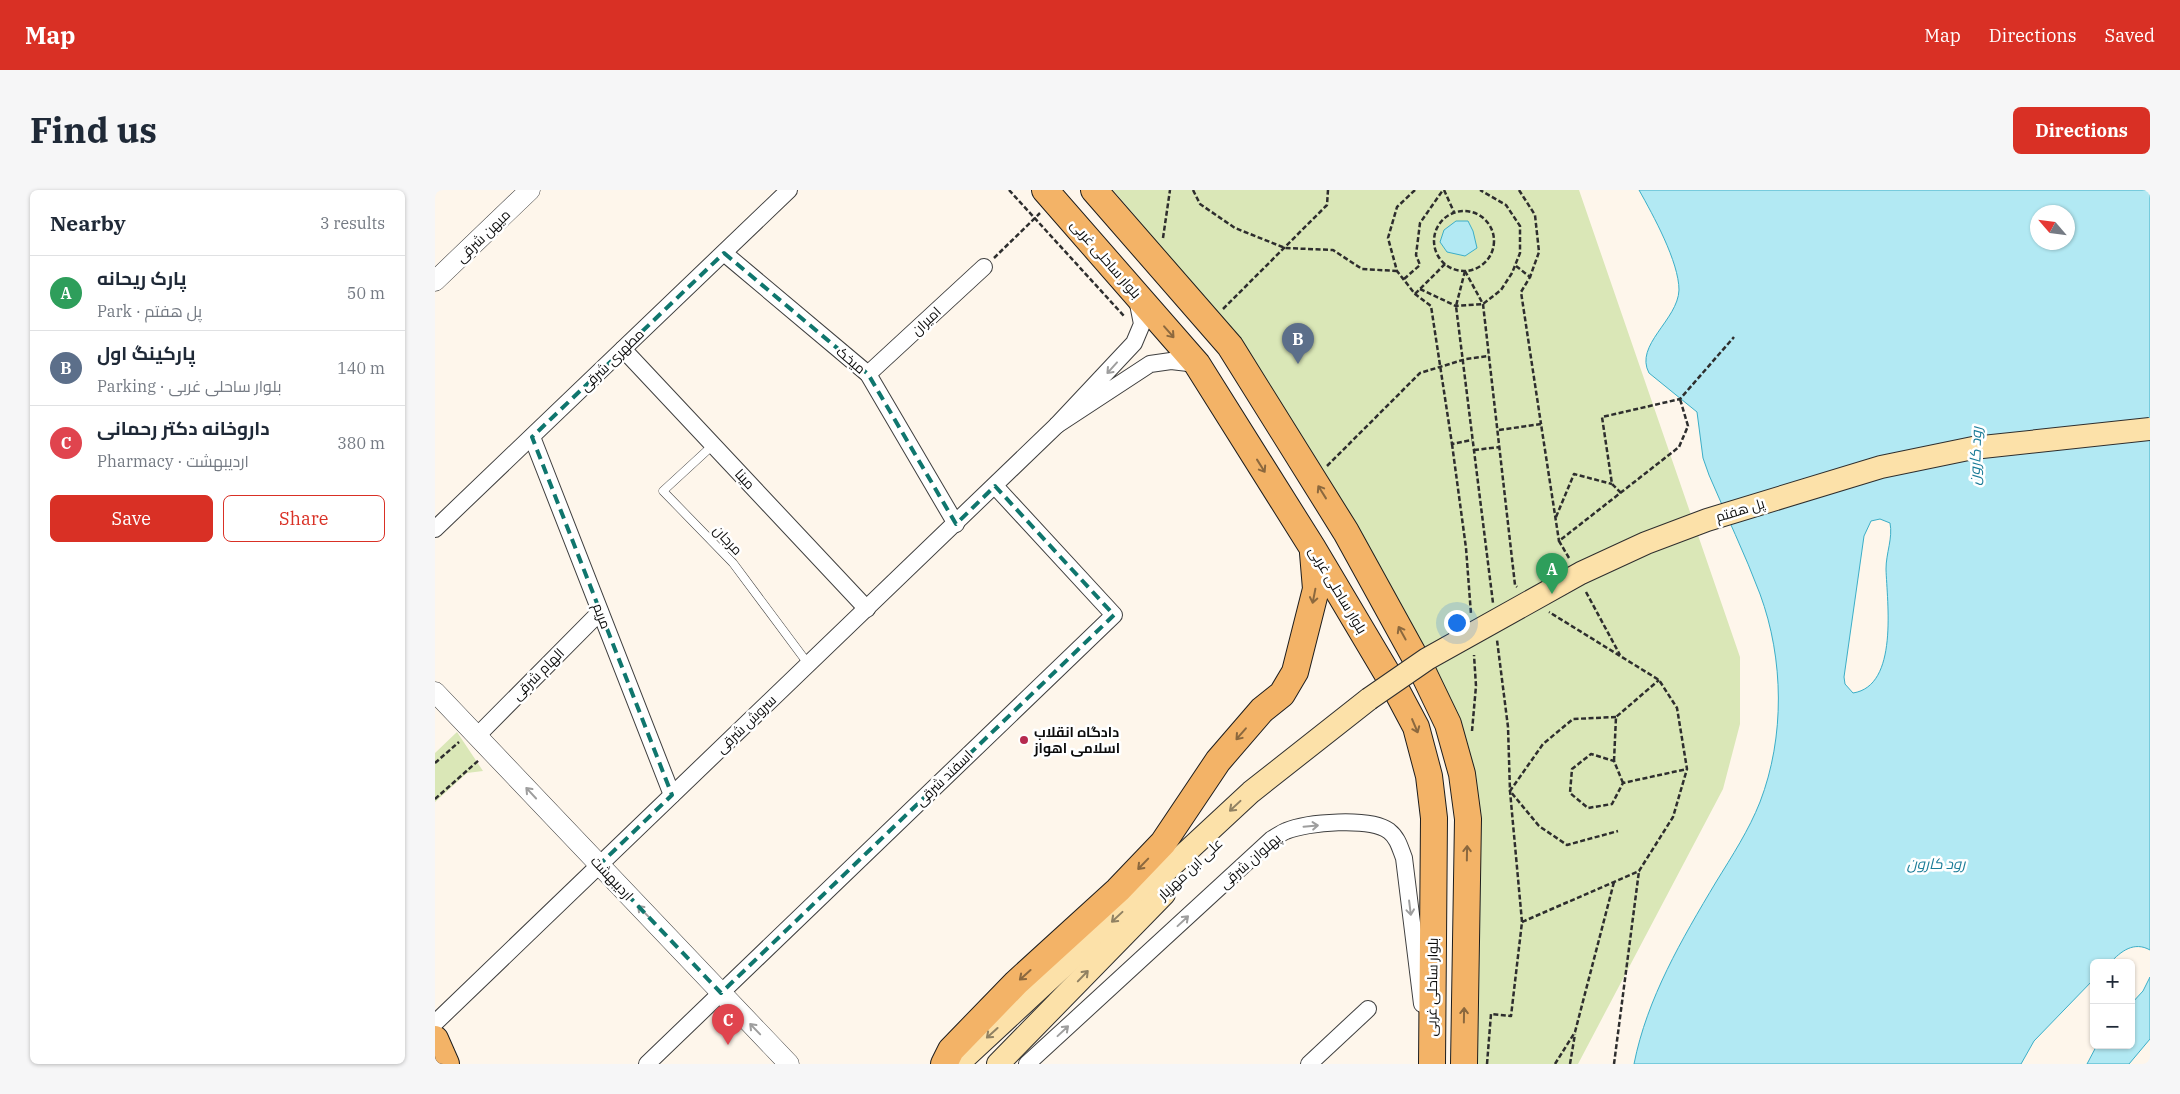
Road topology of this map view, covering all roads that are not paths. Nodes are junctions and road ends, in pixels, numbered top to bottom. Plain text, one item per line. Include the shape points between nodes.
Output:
1 (530, 190) edge
2 (789, 190) edge
3 (1094, 190) edge
4 (1050, 195) edge
5 (724, 253) junction
6 (984, 267) road end
7 (435, 281) edge
8 (1136, 295) junction
9 (623, 349) junction
10 (1197, 364) junction
11 (868, 374) junction
12 (1057, 425) junction
13 (2150, 429) edge
14 (531, 437) junction
15 (713, 444) junction
16 (2150, 444) edge
17 (995, 486) junction
18 (956, 524) junction
19 (435, 529) edge
20 (1312, 547) junction
21 (867, 609) junction
22 (600, 612) junction
23 (809, 665) junction
24 (435, 692) edge
25 (1376, 702) junction
26 (477, 736) junction
27 (672, 795) junction
28 (599, 865) junction
29 (721, 993) junction
30 (1368, 1009) dead end
31 (435, 1023) edge
32 (435, 1039) edge
33 (1012, 1059) edge
34 (445, 1064) edge
35 (647, 1064) edge
36 (789, 1064) edge
37 (944, 1064) edge
38 (958, 1064) edge
39 (1309, 1064) edge
40 (1431, 1064) edge
41 (1463, 1064) edge

1 - 7 street, میهن شرقی
2 - 5 street, مطهری شرقی
41 -> 3 main road via 1468,820 1462,774 1448,724 1346,532 1230,346
4 - 8 main road, بلوار ساحلی غربی
5 - 9 street, مطهری شرقی
5 - 11 street, میخک
6 - 11 street, امیران
8 -> 10 main road, بلوار ساحلی غربی
8 -> 12 street via 1142,324 1134,343
9 - 14 street, مطهری شرقی
9 - 15 street, مینا
10 - 12 street via 1171,361 1149,364
10 -> 20 main road, بلوار ساحلی غربی
11 - 18 street, میخک
12 - 17 street, سروش شرقی
13 - 25 main road, پل هفتم, bridge via 1973,448 1881,467 1707,520 1638,547 1549,590 1427,659
14 - 19 street, مطهری شرقی
14 - 22 street, مریم
15 - 21 street, مینا
15 - 23 lane, مرجان via 663,491 733,563
16 - 25 main road, پل هفتم via 1975,462 1884,481 1711,533 1587,586
17 - 18 street, سروش شرقی
17 - 29 street, اسفند شرقی via 1115,615
18 - 21 street, سروش شرقی
20 -> 37 main road via 1316,589 1295,672 1282,694 1262,710 1218,760 1163,843 1118,890 1016,983 951,1050
20 -> 40 main road, بلوار ساحلی غربی via 1416,727 1429,776 1434,818
21 - 23 street, سروش شرقی
22 - 26 street, الهام شرقی
22 - 27 street, مریم
23 - 27 street, سروش شرقی
24 - 26 street, اردیبهشت
33 -> 25 main road, علی ابن مهزیار via 1149,908 1273,792
25 -> 38 main road via 1251,792
28 -> 26 street, اردیبهشت
27 - 28 street, سروش شرقی
29 -> 28 street, اردیبهشت
28 - 31 street, سروش شرقی
29 - 35 street, اسفند شرقی
36 -> 29 street, اردیبهشت
30 - 39 street
32 - 34 main road
33 -> 40 street, پهلوان شرقی via 1272,839 1303,826 1353,822 1370,823 1389,832 1398,842 1404,858

